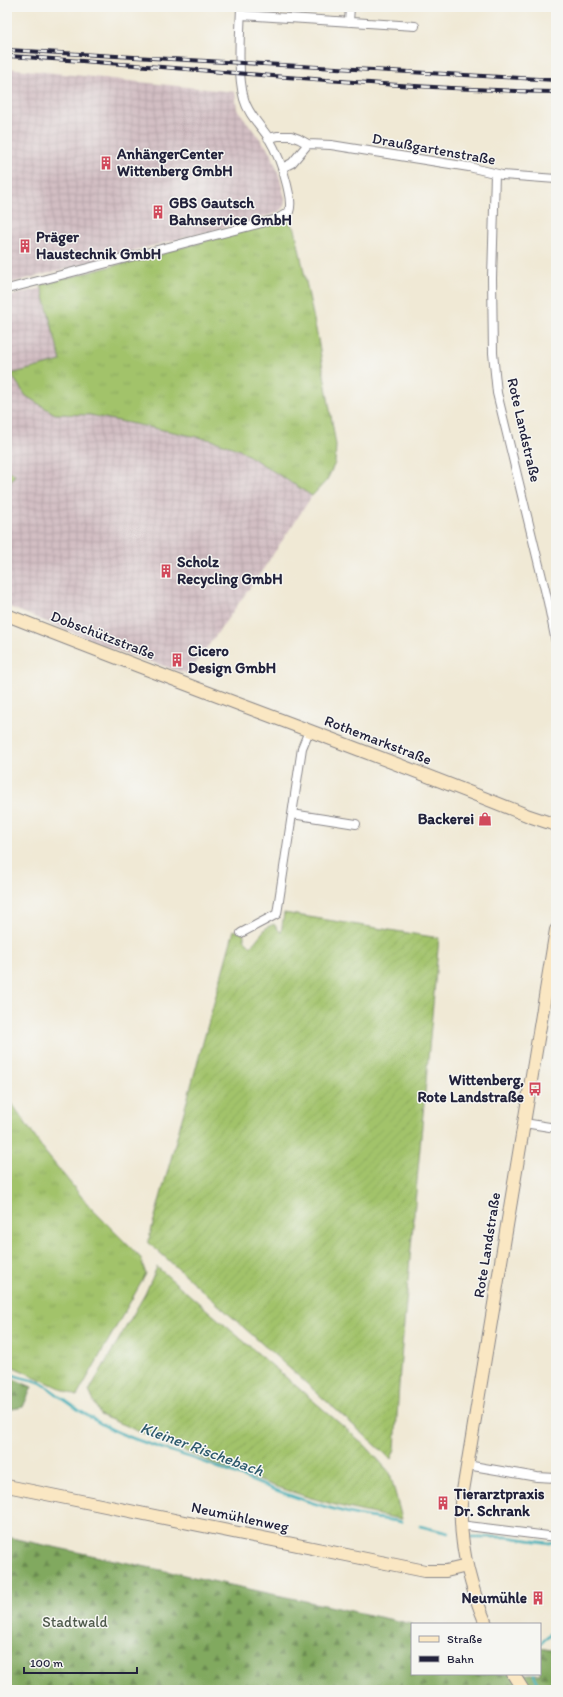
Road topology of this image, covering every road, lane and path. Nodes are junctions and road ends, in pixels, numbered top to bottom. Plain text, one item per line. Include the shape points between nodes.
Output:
1 (350, 7) edge
2 (241, 11) edge
3 (349, 22) junction
4 (415, 26) dead end
5 (268, 138) junction
6 (308, 144) junction
7 (282, 168) junction
8 (495, 174) junction
9 (556, 179) edge
10 (7, 289) edge
11 (7, 615) edge
12 (556, 642) edge
13 (189, 684) joint
14 (309, 731) junction
15 (292, 814) junction
16 (356, 824) dead end
17 (556, 825) edge
18 (556, 930) edge
19 (241, 933) dead end
20 (524, 1123) junction
21 (556, 1128) edge
22 (467, 1465) junction
23 (556, 1478) edge
24 (7, 1486) edge
25 (460, 1525) junction
26 (556, 1538) edge
27 (467, 1566) junction
28 (486, 1623) edge
29 (514, 1675) edge
30 (523, 1690) edge

1 - 3 street
2 - 3 street
2 - 5 street via 243,95 249,111
3 - 4 street
5 - 6 street, Draußgartenstraße via 290,136
5 - 7 street
6 - 7 street via 292,163
6 - 8 street, Draußgartenstraße via 331,145 469,167
7 - 10 street via 291,203 289,212 277,219
8 - 9 street, Draußgartenstraße
8 - 12 street, Rote Landstraße via 492,278 495,381
11 - 13 street, Dobschützstraße
13 - 14 street, Rothemarkstraße
14 - 15 street via 302,748
14 - 17 street, Rothemarkstraße
15 - 16 street
15 - 19 street via 277,914
18 - 20 street, Rote Landstraße
20 - 21 street
20 - 22 street, Rote Landstraße
22 - 23 street
22 - 25 street, Rote Landstraße
24 - 27 street, Neumühlenweg via 425,1571 446,1571
25 - 26 street
25 - 27 street, Rote Landstraße
27 - 28 street, Rote Landstraße
29 - 30 street

